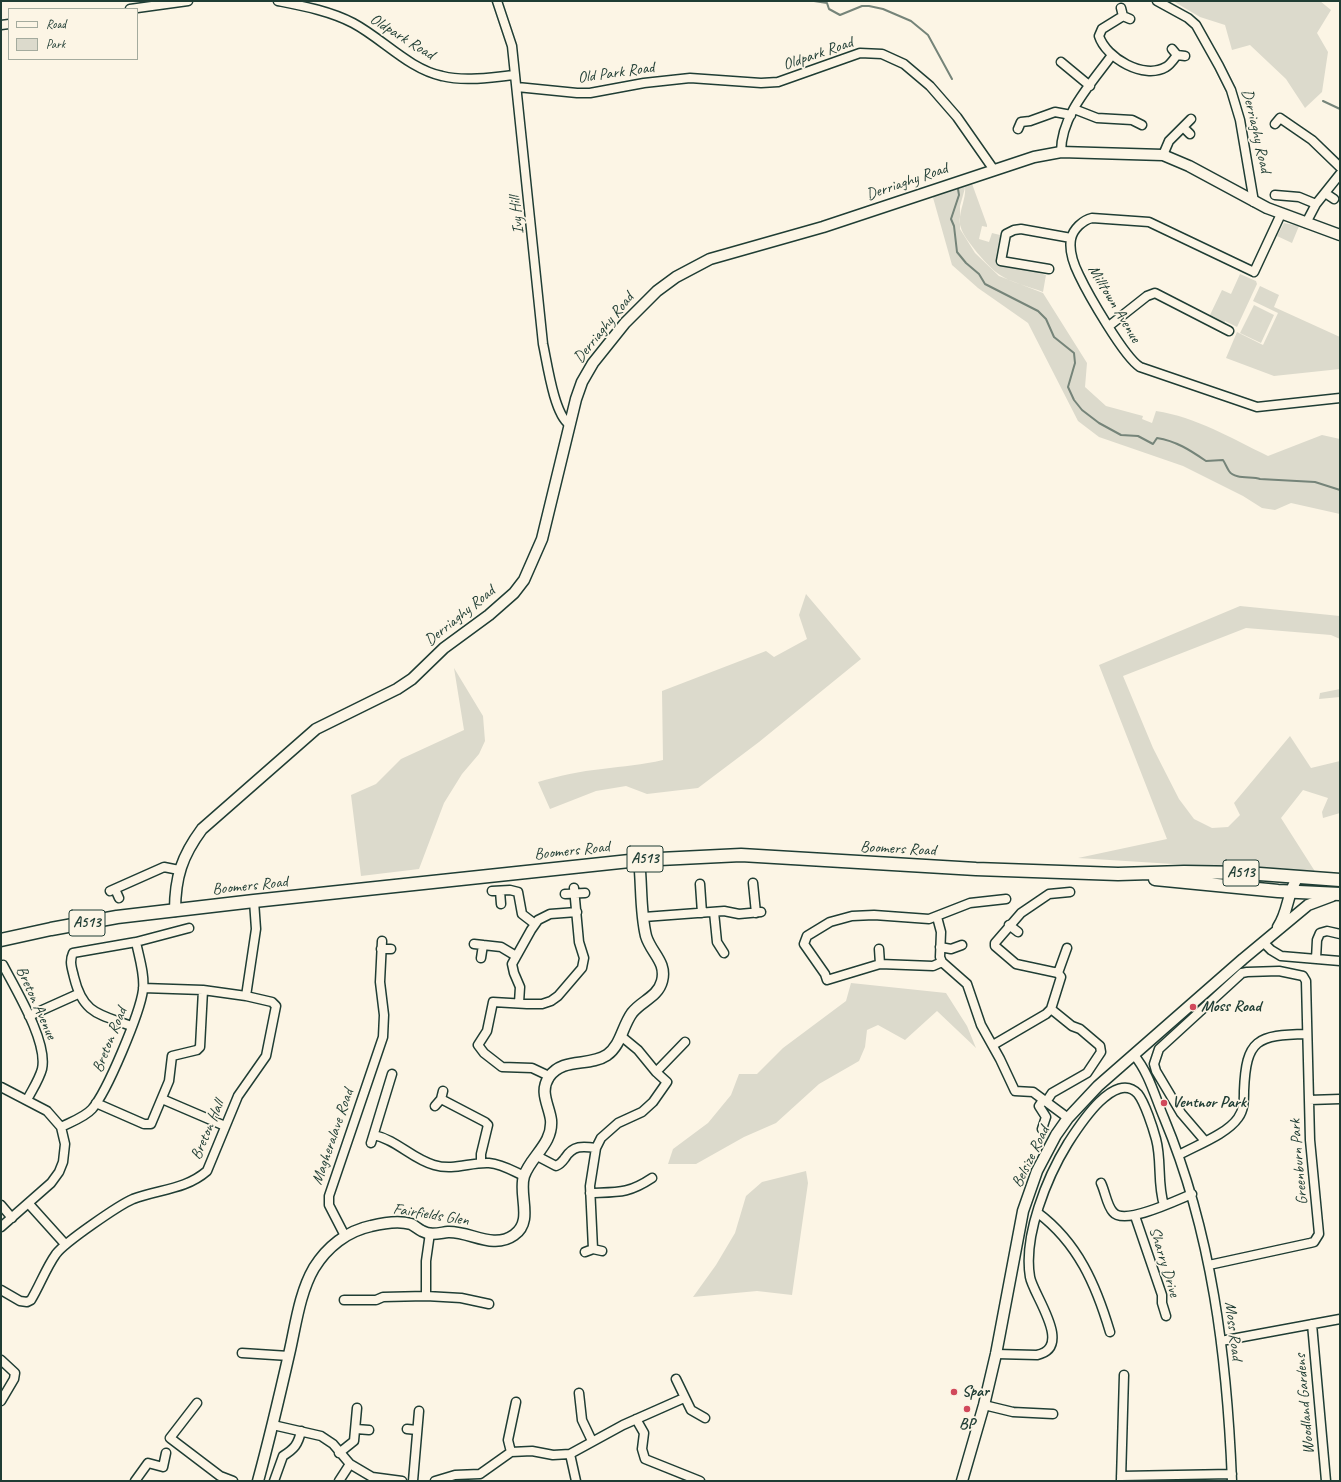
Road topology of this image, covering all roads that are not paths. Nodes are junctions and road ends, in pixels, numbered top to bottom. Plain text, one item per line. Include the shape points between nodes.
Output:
1 (188, 1) edge
2 (278, 1) edge
3 (497, 1) edge
4 (1157, 1) edge
5 (137, 8) edge
6 (1125, 14) dead end
7 (1112, 56) junction
8 (1186, 56) dead end
9 (1061, 62) dead end
10 (1068, 68) junction
11 (515, 75) junction
12 (1062, 75) dead end
13 (696, 78) joint
14 (1090, 86) junction
15 (517, 87) junction
16 (1072, 112) junction
17 (1191, 119) dead end
18 (1275, 124) dead end
19 (1142, 125) dead end
20 (1183, 127) junction
21 (1018, 129) dead end
22 (1190, 134) dead end
23 (1061, 152) junction
24 (1163, 155) junction
25 (1340, 167) edge
26 (994, 170) junction
27 (1340, 174) edge
28 (1325, 193) junction
29 (1275, 195) dead end
30 (1334, 199) dead end
31 (1254, 202) junction
32 (1316, 204) junction
33 (1281, 214) junction
34 (1306, 223) junction
35 (1340, 235) edge
36 (1071, 238) junction
37 (1049, 269) dead end
38 (1149, 286) dead end
39 (1155, 293) junction
40 (1109, 326) junction
41 (1229, 331) dead end
42 (1340, 398) edge
43 (569, 424) junction
44 (639, 860) junction
45 (179, 870) junction
46 (1118, 874) junction
47 (1340, 880) edge
48 (753, 883) dead end
49 (700, 884) dead end
50 (1295, 886) junction
51 (574, 891) junction
52 (1070, 892) dead end
53 (585, 893) dead end
54 (565, 894) dead end
55 (1340, 894) edge
56 (119, 898) dead end
57 (1006, 899) dead end
58 (254, 901) junction
59 (501, 904) dead end
60 (175, 911) junction
61 (577, 912) junction
62 (714, 912) junction
63 (702, 913) junction
64 (1297, 914) junction
65 (644, 917) junction
66 (937, 917) junction
67 (535, 924) junction
68 (1009, 924) junction
69 (188, 931) dead end
70 (1018, 932) dead end
71 (1275, 932) junction
72 (1340, 934) edge
73 (1, 940) edge
74 (136, 942) junction
75 (1263, 942) junction
76 (474, 944) dead end
77 (962, 944) dead end
78 (483, 945) junction
79 (940, 947) junction
80 (1067, 948) dead end
81 (391, 949) dead end
82 (879, 949) dead end
83 (724, 953) dead end
84 (516, 956) junction
85 (481, 958) dead end
86 (1316, 960) junction
87 (1340, 961) edge
88 (942, 962) junction
89 (880, 964) junction
90 (1, 966) edge
91 (1058, 973) junction
92 (143, 988) junction
93 (203, 990) junction
94 (78, 994) junction
95 (246, 996) junction
96 (519, 1003) junction
97 (1051, 1009) junction
98 (29, 1016) junction
99 (131, 1026) junction
100 (1307, 1034) junction
101 (621, 1036) junction
102 (685, 1042) dead end
103 (993, 1045) junction
104 (1134, 1055) junction
105 (656, 1072) junction
106 (392, 1074) dead end
107 (549, 1076) junction
108 (1, 1087) edge
109 (162, 1099) junction
110 (440, 1099) dead end
111 (1340, 1099) edge
112 (26, 1100) junction
113 (1309, 1100) junction
114 (1044, 1101) junction
115 (96, 1103) junction
116 (1068, 1118) junction
117 (225, 1126) junction
118 (61, 1127) junction
119 (1042, 1129) dead end
120 (1205, 1141) junction
121 (596, 1148) junction
122 (1179, 1155) junction
123 (537, 1156) junction
124 (481, 1164) junction
125 (524, 1176) junction
126 (652, 1178) dead end
127 (1102, 1183) dead end
128 (590, 1193) junction
129 (1192, 1194) junction
130 (29, 1204) junction
131 (1164, 1204) junction
132 (1, 1205) edge
133 (1038, 1213) junction
134 (1135, 1216) junction
135 (12, 1218) junction
136 (1, 1227) edge
137 (430, 1233) junction
138 (345, 1236) junction
139 (65, 1244) junction
140 (602, 1251) dead end
141 (1209, 1265) junction
142 (1, 1290) edge
143 (426, 1296) junction
144 (344, 1300) dead end
145 (489, 1304) dead end
146 (1166, 1316) dead end
147 (1340, 1319) edge
148 (1312, 1324) junction
149 (1110, 1332) dead end
150 (1221, 1341) junction
151 (242, 1353) dead end
152 (996, 1354) junction
153 (289, 1356) junction
154 (1, 1360) edge
155 (1124, 1375) dead end
156 (676, 1379) dead end
157 (579, 1393) dead end
158 (684, 1398) junction
159 (1, 1401) edge
160 (197, 1403) dead end
161 (984, 1405) junction
162 (513, 1407) dead end
163 (357, 1408) dead end
164 (419, 1411) dead end
165 (1054, 1414) dead end
166 (705, 1418) dead end
167 (636, 1420) junction
168 (273, 1426) junction
169 (356, 1429) junction
170 (407, 1429) dead end
171 (369, 1430) dead end
172 (418, 1430) junction
173 (301, 1431) junction
174 (592, 1441) junction
175 (510, 1452) junction
176 (166, 1453) dead end
177 (339, 1453) junction
178 (570, 1454) junction
179 (350, 1464) junction
180 (481, 1477) edge
181 (684, 1478) edge
182 (1232, 1478) edge
183 (1121, 1479) edge
184 (135, 1481) edge
185 (233, 1481) edge
186 (258, 1481) edge
187 (274, 1481) edge
188 (339, 1481) edge
189 (395, 1481) edge
190 (402, 1481) edge
191 (413, 1481) edge
192 (435, 1481) edge
193 (576, 1481) edge
194 (700, 1481) edge
195 (962, 1481) edge
196 (1326, 1481) edge

1 - 5 street
2 - 11 street, Oldpark Road via 327,13 354,23 418,66 440,76 481,78
3 - 11 street, Ivy Hill via 512,46
4 - 31 street, Derriaghy Road via 1196,25 1231,90 1245,140
6 - 7 street via 1102,29 1099,36
7 - 8 street via 1137,69 1155,71 1167,67 1174,52
7 - 14 street
9 - 10 street
10 - 12 street
10 - 14 street
11 - 15 street, Ivy Hill
13 - 15 street, Old Park Road via 644,83 590,93
13 - 26 street, Oldpark Road via 778,82 860,53 882,54 904,64 930,86 957,117
14 - 16 street
15 - 43 street, Ivy Hill via 543,344 561,414
16 - 19 street via 1097,118 1133,117
16 - 21 street via 1055,112 1021,122
16 - 23 street via 1063,132
17 - 20 street
18 - 25 street via 1280,118 1312,140
20 - 22 street
20 - 24 street via 1169,141
23 - 24 street, Derriaghy Road
23 - 26 street, Derriaghy Road via 1034,157
24 - 31 street, Derriaghy Road via 1190,166
26 - 43 street, Derriaghy Road via 823,227 710,259 676,277 642,305 593,363 582,382
27 - 28 street
28 - 30 street
28 - 32 street
29 - 32 street via 1299,197
31 - 33 street, Derriaghy Road
32 - 34 street
33 - 34 street, Derriaghy Road
33 - 36 street via 1254,272 1149,222 1092,218 1081,224
34 - 35 street, Derriaghy Road
36 - 37 street via 1021,229 1006,234 1001,261
36 - 40 street, Milltown Avenue via 1072,254 1078,274
38 - 39 street
39 - 40 street via 1147,296
39 - 41 street
40 - 42 street, Milltown Avenue via 1133,363 1140,367 1258,407
43 - 45 street, Derriaghy Road via 542,539 524,580 514,593 444,648 412,679 316,729 202,829 190,845
44 - 46 main road, Boomers Road / A513 via 742,855 976,869
44 - 58 main road, Boomers Road / A513
44 - 65 street
45 - 56 street via 164,867 112,890
45 - 60 street, Derriaghy Road
46 - 50 main road, Boomers Road / A513 via 1186,883
46 - 50 main road, Boomers Road / A513 via 1246,873
47 - 50 main road, A513
48 - 62 street via 751,893 758,913
49 - 63 street
50 - 55 main road, A513
50 - 64 street via 1301,905
50 - 71 street, Belsize Road
51 - 53 street
51 - 54 street
51 - 61 street
52 - 68 street via 1049,894
55 - 64 street, Belsize Road via 1315,901
57 - 66 street via 958,906
58 - 60 main road, Boomers Road / A513
58 - 95 street via 256,929
59 - 67 street via 496,891 518,892 522,914
60 - 73 main road, A513 via 117,917
61 - 67 street via 550,914
61 - 96 street via 579,942 584,958 582,968 551,1001 542,1004
62 - 63 street
62 - 83 street via 717,942
63 - 65 street
64 - 71 street, Belsize Road
65 - 101 street via 648,941 662,965 663,978 655,994 633,1012
66 - 79 street via 941,932
66 - 89 street via 929,919 852,916 830,922 807,936 804,944 826,974 827,980
67 - 84 street
68 - 70 street
68 - 91 street via 995,942 995,946 1016,964
69 - 74 street
71 - 75 street, Belsize Road
72 - 86 street via 1327,931 1320,933
74 - 92 street, Breton Road
74 - 94 street via 73,953 70,961
75 - 86 street via 1270,950 1281,956
75 - 104 street, Belsize Road
76 - 78 street
77 - 79 street via 951,949
78 - 84 street via 505,948
78 - 85 street
79 - 88 street
80 - 91 street
81 - 138 street, Magheralave Road via 381,945 383,1037 329,1196 331,1209
82 - 89 street
84 - 96 street via 512,964 520,987
86 - 87 street
88 - 89 street via 933,966
88 - 103 street via 967,984 981,1025
90 - 98 street, Breton Avenue via 3,965
91 - 97 street via 1061,977
92 - 93 street, Breton Hall
92 - 99 street, Breton Road via 141,1001
93 - 95 street, Breton Hall
93 - 109 street via 200,1047 172,1056 169,1081
94 - 98 street
94 - 99 street via 85,1005 93,1011
95 - 117 street, Breton Hall via 272,1002 276,1006 266,1056 238,1096
96 - 107 street via 493,1002 490,1009 490,1024 478,1047 502,1067 532,1068
97 - 103 street
97 - 114 street via 1100,1046 1101,1052 1087,1073 1052,1093
98 - 112 street, Breton Avenue via 42,1054 42,1068
99 - 115 street, Breton Road via 115,1068
100 - 113 street, Greenburn Park
100 - 120 street via 1274,1035 1254,1046 1246,1060 1244,1102 1239,1117 1226,1129
100 - 120 street, Greenburn Park via 1305,978 1299,974 1273,971 1242,973 1159,1049 1154,1064 1156,1071 1181,1113
101 - 105 street via 638,1050
101 - 107 street via 617,1045 607,1055 595,1060 566,1065
102 - 105 street
103 - 114 street via 1015,1091 1033,1092
104 - 116 street, Belsize Road via 1098,1086
104 - 122 street, Moss Road via 1147,1077
105 - 121 street via 667,1082 653,1102 642,1112 618,1123 602,1138
106 - 124 street via 373,1138 392,1141 433,1165 447,1168
107 - 123 street via 544,1093 551,1128
108 - 112 street
109 - 115 street via 151,1124 144,1124
109 - 117 street
110 - 124 street via 488,1125
111 - 113 street
112 - 118 street via 46,1111
113 - 141 street, Greenburn Park via 1310,1140 1319,1228 1317,1238 1310,1243
114 - 116 street
114 - 119 street via 1039,1106 1046,1118
115 - 118 street, Breton Road via 83,1116
116 - 152 street, Belsize Road via 1047,1151 1029,1190
117 - 139 street, Breton Hall via 207,1171 197,1179 181,1187 126,1203
118 - 130 street via 64,1144 63,1162 59,1172
120 - 122 street
121 - 123 street via 579,1146 556,1166
121 - 128 street
122 - 129 street, Moss Road
123 - 125 street
124 - 125 street via 500,1165
125 - 137 street, Fairfields Glen via 522,1188 525,1212 518,1232 496,1241 448,1232
126 - 128 street via 638,1188 625,1192
127 - 134 street, Sharry Drive via 1113,1212 1119,1216
128 - 140 street via 589,1251
129 - 131 street, Sharry Drive
129 - 141 street, Moss Road
130 - 135 street
130 - 139 street
131 - 133 street via 1156,1139 1142,1100 1133,1090 1126,1087 1111,1092 1080,1124 1048,1182
131 - 134 street, Sharry Drive
132 - 135 street
133 - 149 street via 1050,1222 1084,1264 1099,1296
133 - 152 street via 1029,1251 1030,1278 1046,1313 1051,1344 1043,1354
134 - 146 street, Sharry Drive via 1162,1295
135 - 136 street
137 - 138 street, Fairfields Glen via 410,1224 389,1223 365,1227
137 - 143 street via 426,1261
138 - 153 street via 323,1256 308,1280
139 - 142 street, Breton Hall via 31,1300 20,1301
141 - 150 street, Moss Road
143 - 144 street via 383,1296 376,1300
143 - 145 street via 461,1298
147 - 148 street
148 - 150 street
148 - 196 street, Woodland Gardens
150 - 182 street, Moss Road
151 - 153 street
152 - 161 street, Belsize Road
153 - 168 street
154 - 159 street via 16,1373
155 - 183 street
156 - 158 street
157 - 174 street via 584,1411 582,1420
158 - 166 street via 691,1410
158 - 167 street
160 - 185 street via 170,1438 220,1476
161 - 165 street via 1013,1412
161 - 195 street, Belsize Road
162 - 175 street via 508,1440
163 - 169 street
164 - 172 street
167 - 174 street
167 - 181 street via 644,1433 644,1459
168 - 173 street
168 - 186 street
169 - 171 street
169 - 177 street via 354,1441
170 - 172 street
172 - 191 street
173 - 177 street via 321,1436 333,1444
173 - 187 street via 295,1448 283,1456
174 - 178 street
175 - 178 street
175 - 180 street
176 - 184 street via 163,1467 148,1463
177 - 179 street
178 - 193 street
179 - 188 street
179 - 189 street via 372,1477
180 - 192 street via 455,1475
181 - 194 street
182 - 183 street
189 - 190 street

